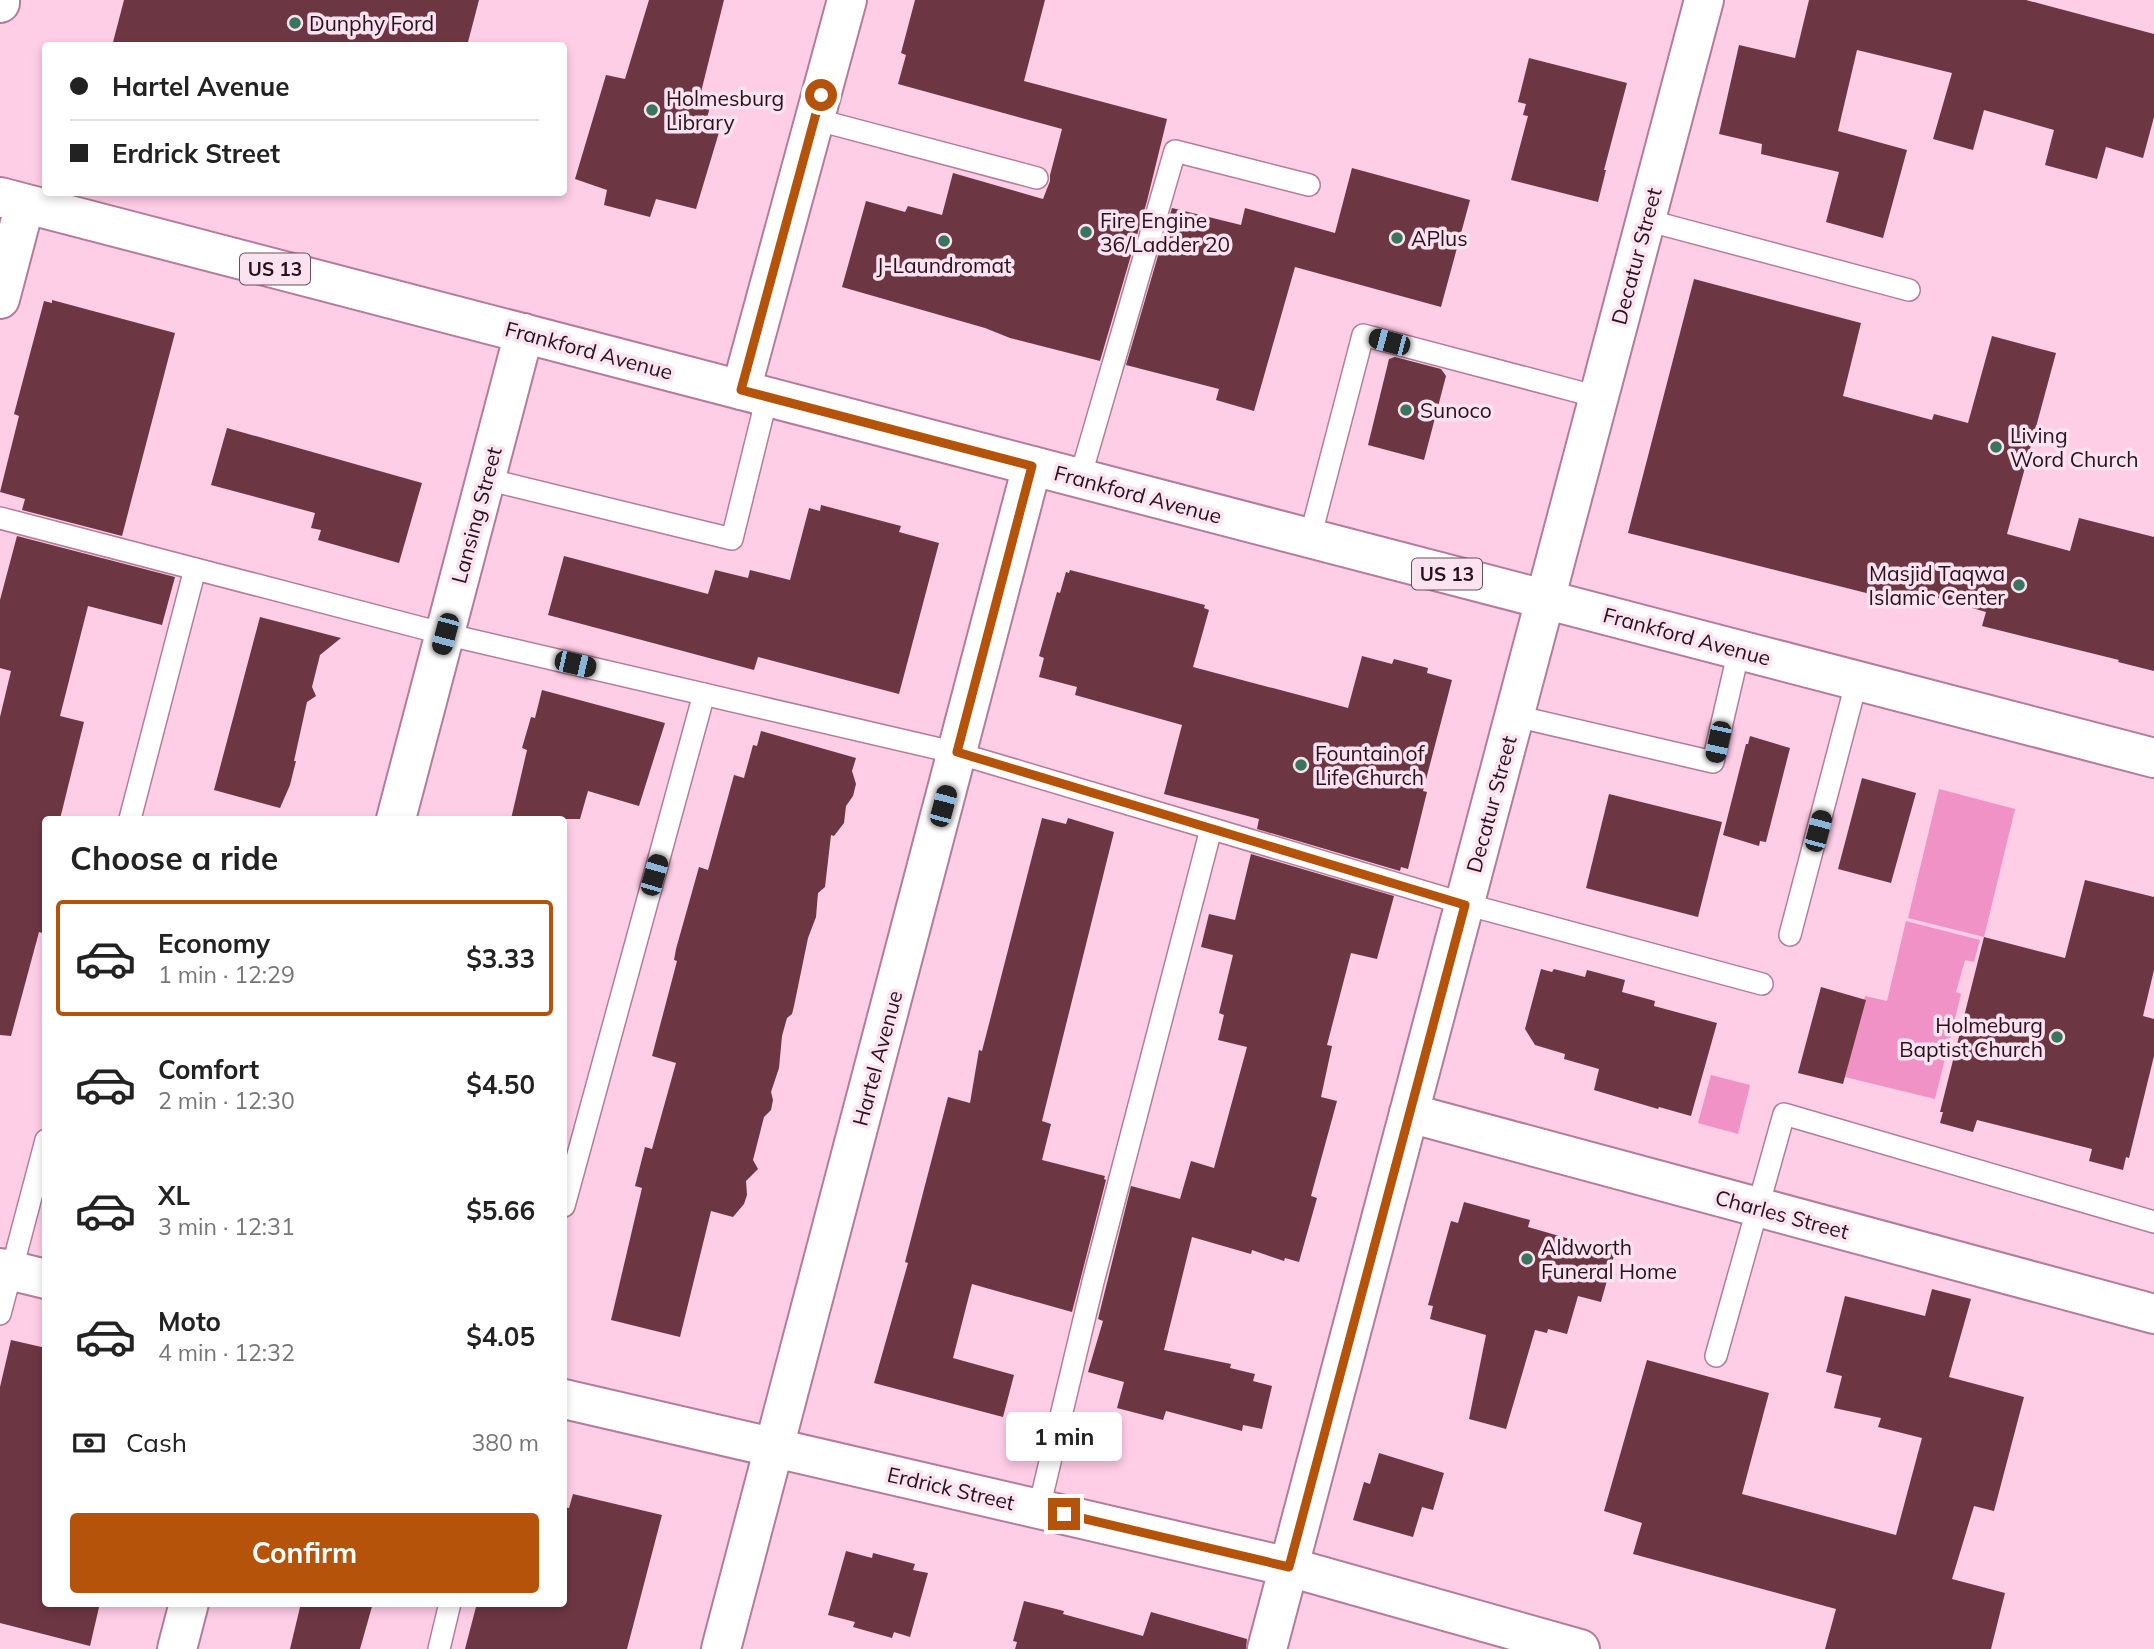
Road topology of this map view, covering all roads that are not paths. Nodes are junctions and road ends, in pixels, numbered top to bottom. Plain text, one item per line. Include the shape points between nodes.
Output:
1 (847, 0) edge
2 (1704, 0) edge
3 (814, 119) junction
4 (1037, 178) dead end
5 (1309, 185) dead end
6 (12, 200) edge
7 (1646, 220) junction
8 (1909, 289) dead end
9 (0, 299) edge
10 (524, 333) junction
11 (754, 394) junction
12 (1598, 397) junction
13 (1032, 466) junction
14 (1080, 478) junction
15 (486, 479) junction
16 (0, 518) edge
17 (1310, 538) junction
18 (195, 569) junction
19 (1545, 600) junction
20 (445, 634) junction
21 (1739, 650) junction
22 (1857, 680) junction
23 (704, 694) junction
24 (1515, 716) junction
25 (957, 752) junction
26 (2154, 758) edge
27 (131, 816) edge
28 (397, 816) edge
29 (1211, 829) junction
30 (1465, 905) junction
31 (1790, 936) dead end
32 (1762, 984) dead end
33 (1409, 1113) junction
34 (42, 1160) edge
35 (567, 1195) edge
36 (1757, 1207) junction
37 (2154, 1222) edge
38 (19, 1273) edge
39 (0, 1314) edge
40 (2154, 1314) edge
41 (1716, 1356) dead end
42 (567, 1400) edge
43 (774, 1446) junction
44 (1039, 1508) junction
45 (1289, 1567) junction
46 (188, 1607) edge
47 (449, 1607) edge
48 (1573, 1648) edge
49 (177, 1649) edge
50 (439, 1649) edge
51 (721, 1649) edge
52 (1267, 1649) edge

1 - 3 street
2 - 7 street, Decatur Street
3 - 4 lane
3 - 11 street
5 - 14 lane via 1175,151
6 - 9 street
6 - 10 street, Frankford Avenue / US 13
7 - 8 lane
7 - 12 street, Decatur Street
10 - 11 street, Frankford Avenue / US 13
10 - 15 street, Lansing Street
11 - 13 street, Frankford Avenue / US 13
11 - 15 lane via 732,540
12 - 17 lane via 1363,335
12 - 19 street, Decatur Street
13 - 14 street, Frankford Avenue / US 13
13 - 25 street, Hartel Avenue
14 - 17 street, Frankford Avenue / US 13
15 - 20 street, Lansing Street
16 - 18 lane
17 - 19 street, Frankford Avenue / US 13
18 - 20 lane
18 - 27 lane
19 - 21 street, Frankford Avenue / US 13
19 - 24 street, Decatur Street
20 - 23 lane
20 - 28 street, Lansing Street
21 - 22 street, Frankford Avenue / US 13
21 - 24 lane via 1713,762
22 - 26 street, Frankford Avenue / US 13
22 - 31 lane
23 - 25 lane
23 - 35 lane
24 - 30 street, Decatur Street
25 - 29 lane
25 - 43 street, Hartel Avenue
29 - 30 lane
29 - 44 lane
30 - 32 lane
30 - 33 street, Decatur Street
33 - 36 street, Charles Street
33 - 45 street, Decatur Street
34 - 38 lane
36 - 37 lane via 1784,1114
36 - 40 street, Charles Street
36 - 41 lane
38 - 39 lane
42 - 43 street, Erdrick Street
43 - 44 street, Erdrick Street
43 - 51 street, Hartel Avenue
44 - 45 street, Erdrick Street
45 - 48 street, Erdrick Street
45 - 52 street, Decatur Street
46 - 49 street
47 - 50 lane

